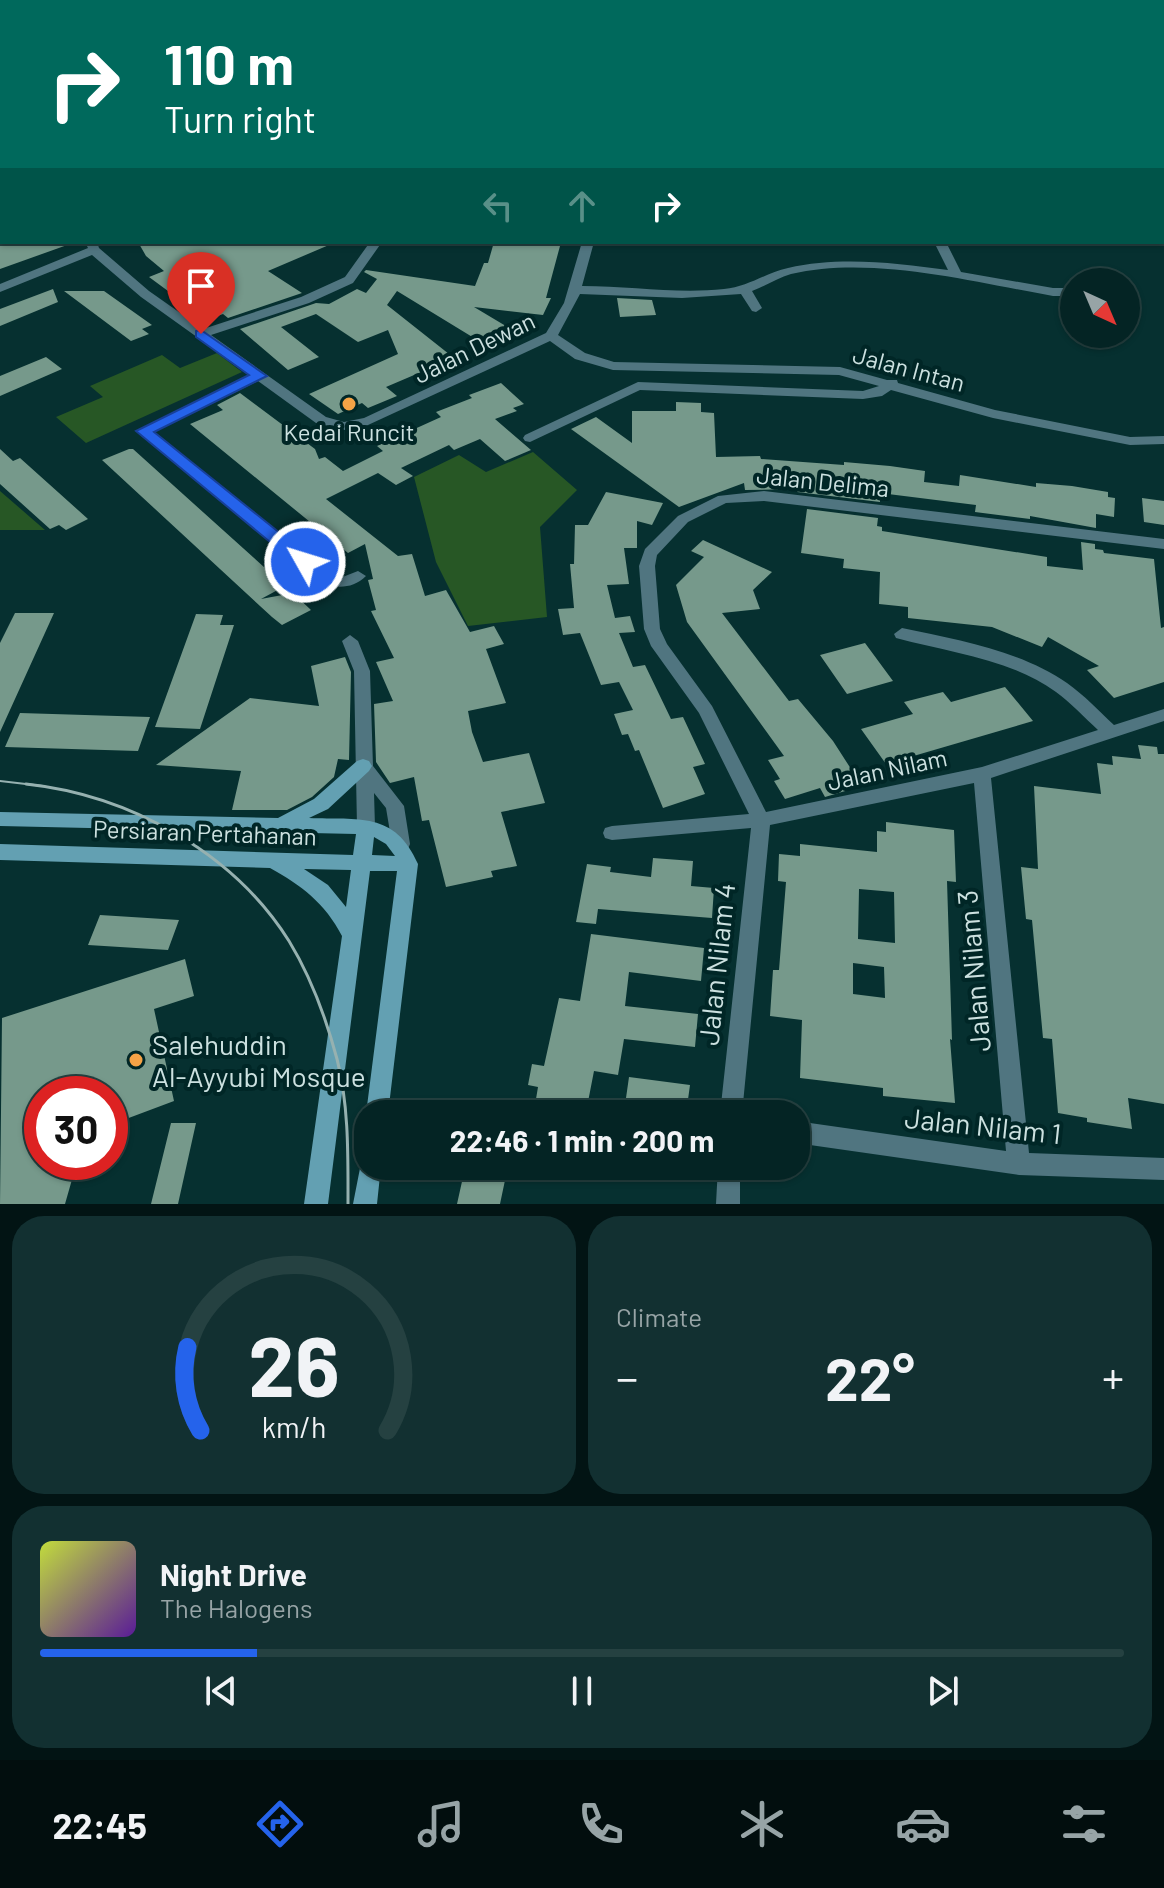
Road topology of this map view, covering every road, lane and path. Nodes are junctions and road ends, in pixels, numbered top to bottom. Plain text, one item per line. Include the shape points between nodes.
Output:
1 (588, 244) edge
2 (941, 244) edge
3 (93, 246) edge
4 (373, 246) edge
5 (956, 275) junction
6 (0, 288) edge
7 (577, 290) junction
8 (745, 290) junction
9 (1060, 292) edge
10 (756, 308) dead end
11 (201, 334) junction
12 (551, 336) junction
13 (639, 366) junction
14 (259, 376) junction
15 (892, 383) junction
16 (638, 386) junction
17 (530, 438) dead end
18 (1164, 440) edge
19 (1164, 544) edge
20 (358, 576) dead end
21 (902, 634) dead end
22 (350, 641) dead end
23 (1164, 715) edge
24 (1110, 731) junction
25 (363, 766) junction
26 (982, 774) junction
27 (0, 819) edge
28 (761, 820) junction
29 (279, 825) junction
30 (366, 827) junction
31 (612, 833) dead end
32 (401, 844) junction
33 (0, 852) edge
34 (274, 861) junction
35 (362, 863) junction
36 (408, 864) junction
37 (352, 937) junction
38 (379, 1100) edge
39 (732, 1100) edge
40 (810, 1134) edge
41 (1019, 1164) junction
42 (1164, 1169) edge
43 (368, 1180) edge
44 (729, 1180) edge
45 (316, 1204) edge
46 (365, 1204) edge
47 (728, 1204) edge

1 - 7 street, Jalan Dewan
2 - 5 street
3 - 6 street
3 - 11 street via 145,294
4 - 11 street via 349,280
5 - 8 street via 902,267 816,269 769,277
5 - 9 street
7 - 8 street via 623,289 660,296
7 - 12 street, Jalan Dewan
8 - 10 street
11 - 14 street
12 - 13 street, Jalan Intan via 594,362
12 - 14 street, Jalan Dewan via 368,421 344,426 321,420
13 - 15 street, Jalan Intan via 840,371
13 - 16 street
14 - 20 street via 144,431 327,580 341,583
15 - 16 street via 863,395
15 - 18 street, Jalan Intan via 993,414 1130,441
16 - 17 street
19 - 28 street, Jalan Delima via 764,496 723,499 683,519 650,553 652,629 706,710
21 - 24 street via 980,650 1024,668 1060,687
22 - 25 street via 362,671
23 - 24 street, Jalan Nilam
24 - 26 street, Jalan Nilam
25 - 29 main road via 321,804
25 - 30 street
25 - 32 street via 395,806
26 - 28 street, Jalan Nilam
26 - 41 street, Jalan Nilam 3
27 - 29 main road, Persiaran Pertahanan
28 - 31 street, Jalan Nilam
28 - 39 street, Jalan Nilam 4
29 - 30 main road, Persiaran Pertahanan
30 - 32 main road, Persiaran Pertahanan
30 - 35 main road
32 - 36 main road
33 - 34 main road, Persiaran Pertahanan
34 - 35 main road, Persiaran Pertahanan
34 - 37 main road via 326,893
35 - 36 main road, Persiaran Pertahanan
35 - 37 main road
36 - 38 main road
37 - 45 main road
40 - 41 street, Jalan Nilam 1
41 - 42 street, Jalan Nilam 1
43 - 46 main road
44 - 47 street

